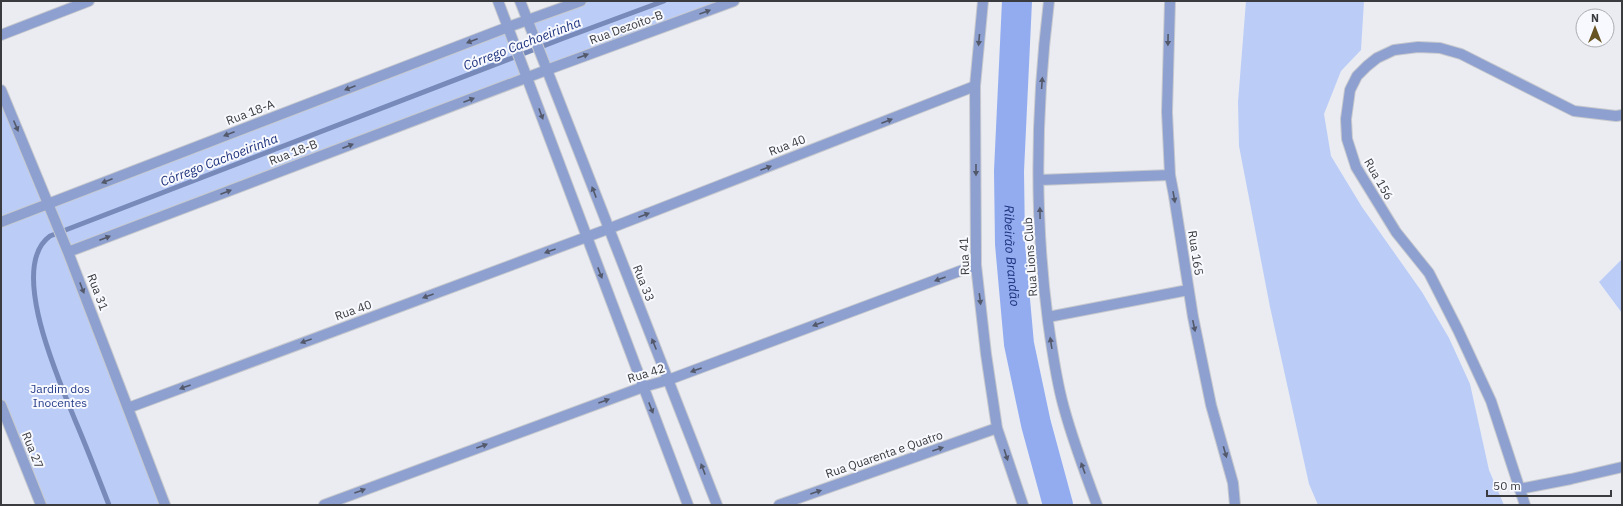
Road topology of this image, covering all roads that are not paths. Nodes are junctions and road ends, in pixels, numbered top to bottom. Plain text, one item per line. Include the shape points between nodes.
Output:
1 (89, 1) edge
2 (498, 1) edge
3 (520, 1) edge
4 (581, 1) edge
5 (734, 1) edge
6 (983, 1) edge
7 (1049, 1) edge
8 (1170, 1) edge
9 (529, 23) junction
10 (509, 30) junction
11 (1, 35) edge
12 (546, 67) junction
13 (526, 75) junction
14 (975, 86) junction
15 (1, 90) edge
16 (1622, 115) edge
17 (1170, 175) junction
18 (1039, 180) junction
19 (50, 208) junction
20 (1, 222) edge
21 (608, 229) junction
22 (586, 237) junction
23 (67, 248) junction
24 (976, 265) junction
25 (1188, 290) junction
26 (1048, 317) junction
27 (668, 380) junction
28 (643, 387) junction
29 (1, 405) edge
30 (128, 408) junction
31 (997, 428) junction
32 (1622, 467) edge
33 (1519, 489) junction
34 (41, 505) edge
35 (165, 505) edge
36 (324, 505) edge
37 (688, 505) edge
38 (717, 505) edge
39 (779, 505) edge
40 (1023, 505) edge
41 (1096, 505) edge
42 (1236, 505) edge
43 (1525, 505) edge

1 - 11 street
2 - 10 street
3 - 9 street
4 - 9 street
12 -> 5 street, Rua Dezoito-B
6 -> 14 street, Rua 41
18 -> 7 street, Rua Lions Club via 1042,84
8 -> 17 street, Rua 165 via 1167,112
9 - 10 street, Rua 18-A
9 - 12 street, Rua 33
10 - 13 street
10 -> 19 street, Rua 18-A
12 - 13 street, Rua Dezoito-B
21 -> 12 street, Rua 33
13 -> 22 street
23 -> 13 street, Rua 18-B
21 -> 14 street, Rua 40
14 -> 24 street, Rua 41
15 -> 19 street, Rua 31
16 - 33 street, Rua 156 via 1574,111 1461,54 1440,48 1394,50 1367,66 1357,76 1350,90 1346,119 1347,139 1356,167 1396,232 1429,273 1458,330 1491,401
17 - 18 street
17 -> 25 street, Rua 165
26 -> 18 street, Rua Lions Club via 1040,236
19 - 20 street, Rua 18-A
19 - 23 street, Rua 31
21 - 22 street, Rua 40
27 -> 21 street, Rua 33
22 -> 28 street
22 -> 30 street, Rua 40
23 -> 30 street, Rua 31
24 -> 27 street, Rua 42
24 -> 31 street, Rua 41
25 - 26 street
25 -> 42 street, Rua 165 via 1211,405 1233,483
41 -> 26 street, Rua Lions Club via 1063,406
27 - 28 street, Rua 42
38 -> 27 street, Rua 33
36 -> 28 street, Rua 42
28 -> 37 street
29 - 34 street, Rua 27
30 - 35 street, Rua 31
39 -> 31 street, Rua Quarenta e Quatro
31 -> 40 street, Rua 41
32 - 33 street
33 - 43 street, Rua 156

